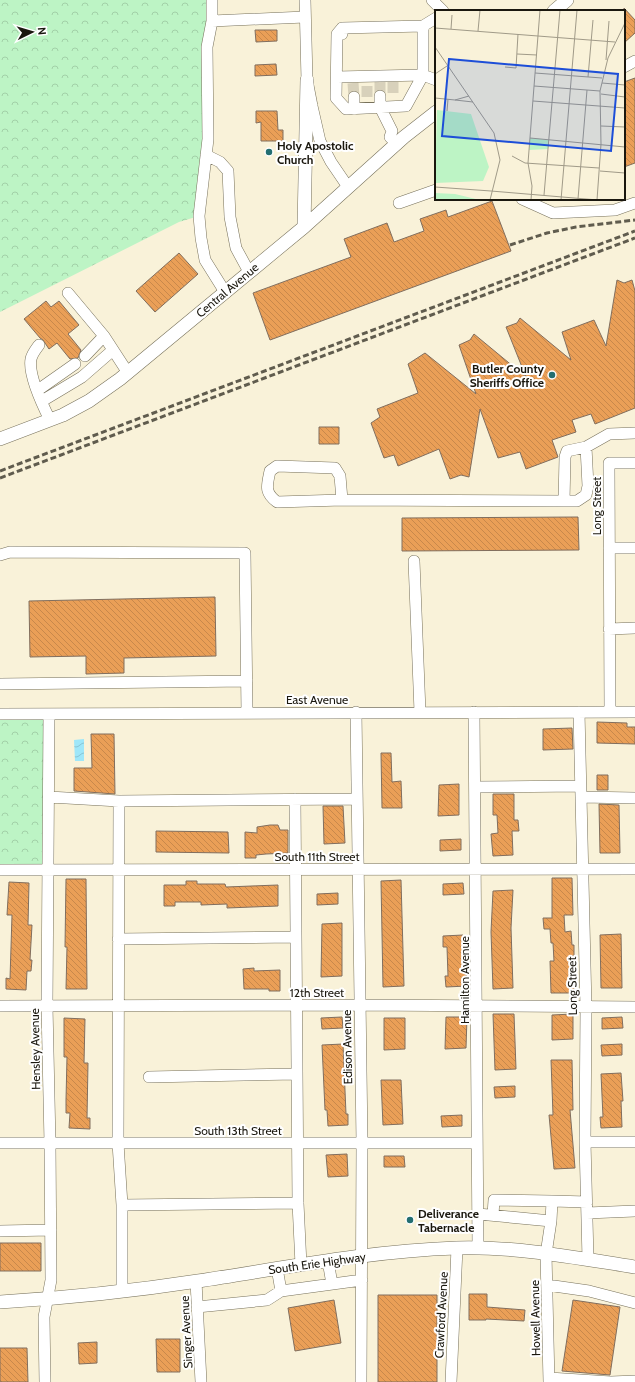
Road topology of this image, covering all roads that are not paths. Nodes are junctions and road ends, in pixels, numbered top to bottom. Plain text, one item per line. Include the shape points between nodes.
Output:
1 (212, 0) edge
2 (305, 0) edge
3 (432, 0) edge
4 (567, 0) edge
5 (442, 10) edge
6 (555, 10) edge
7 (305, 17) junction
8 (435, 19) edge
9 (212, 21) junction
10 (423, 26) junction
11 (635, 61) edge
12 (625, 66) edge
13 (423, 75) junction
14 (346, 78) junction
15 (307, 80) junction
16 (435, 80) edge
17 (367, 96) tunnel mouth
18 (354, 97) tunnel mouth
19 (380, 102) junction
20 (367, 108) junction
21 (354, 109) junction
22 (435, 113) edge
23 (400, 141) junction
24 (206, 155) junction
25 (348, 187) junction
26 (435, 190) edge
27 (524, 200) edge
28 (399, 203) dead end
29 (635, 203) edge
30 (304, 227) junction
31 (249, 272) junction
32 (225, 292) junction
33 (68, 293) dead end
34 (104, 336) junction
35 (39, 345) dead end
36 (113, 350) junction
37 (85, 356) dead end
38 (75, 364) dead end
39 (128, 373) junction
40 (38, 390) junction
41 (42, 401) junction
42 (50, 420) junction
43 (635, 434) edge
44 (0, 439) edge
45 (586, 447) junction
46 (635, 463) edge
47 (342, 500) junction
48 (564, 501) junction
49 (609, 548) junction
50 (635, 548) edge
51 (0, 556) edge
52 (414, 561) dead end
53 (635, 628) edge
54 (609, 629) junction
55 (247, 682) junction
56 (0, 684) edge
57 (356, 712) junction
58 (420, 712) junction
59 (474, 712) junction
60 (579, 712) junction
61 (610, 712) junction
62 (635, 712) edge
63 (247, 713) junction
64 (0, 714) edge
65 (49, 714) junction
66 (475, 787) junction
67 (580, 791) junction
68 (49, 797) junction
69 (635, 798) edge
70 (295, 799) junction
71 (357, 799) junction
72 (119, 801) junction
73 (582, 868) junction
74 (294, 869) junction
75 (357, 869) junction
76 (476, 869) junction
77 (635, 869) edge
78 (0, 870) edge
79 (49, 870) junction
80 (119, 870) junction
81 (295, 937) junction
82 (118, 939) junction
83 (359, 1005) junction
84 (0, 1006) edge
85 (47, 1006) junction
86 (118, 1006) junction
87 (297, 1006) junction
88 (478, 1006) junction
89 (635, 1007) edge
90 (586, 1008) junction
91 (297, 1074) junction
92 (149, 1077) dead end
93 (297, 1142) junction
94 (362, 1142) junction
95 (585, 1142) junction
96 (635, 1142) edge
97 (0, 1143) edge
98 (50, 1143) junction
99 (118, 1143) junction
100 (476, 1143) junction
101 (552, 1201) junction
102 (587, 1202) junction
103 (298, 1203) junction
104 (122, 1205) junction
105 (635, 1211) edge
106 (587, 1213) junction
107 (478, 1214) junction
108 (493, 1215) junction
109 (551, 1221) junction
110 (51, 1230) junction
111 (0, 1231) edge
112 (457, 1248) junction
113 (478, 1248) junction
114 (546, 1254) junction
115 (362, 1256) junction
116 (588, 1260) junction
117 (328, 1261) junction
118 (301, 1265) junction
119 (635, 1267) edge
120 (278, 1268) junction
121 (362, 1280) junction
122 (196, 1281) junction
123 (332, 1284) junction
124 (547, 1285) junction
125 (122, 1290) junction
126 (281, 1292) junction
127 (48, 1299) junction
128 (0, 1302) edge
129 (635, 1303) edge
130 (197, 1307) junction
131 (549, 1380) edge
132 (635, 1381) edge
133 (45, 1382) edge
134 (201, 1382) edge
135 (361, 1382) edge
136 (451, 1382) edge

1 - 9 street
2 - 7 street
3 - 5 street
4 - 6 main road
7 - 9 street
7 - 15 street
8 - 10 street
9 - 24 street via 207,47
10 - 13 street
10 - 14 street via 342,28
11 - 12 street
13 - 14 street via 393,79
13 - 16 street
13 - 19 street via 406,106 393,101
14 - 21 street via 336,98 346,109
15 - 25 street via 320,141
15 - 30 main road
17 - 20 street
18 - 21 street
19 - 20 street
19 - 23 street via 392,131 390,137
20 - 21 street
22 - 23 main road, Central Avenue
23 - 25 main road, Central Avenue
24 - 31 street via 220,162 228,171 230,217 236,248
24 - 32 street via 199,216 201,238 206,260
25 - 30 main road, Central Avenue
26 - 28 street
27 - 29 street via 553,213 614,210
30 - 31 main road, Central Avenue
31 - 32 main road, Central Avenue
32 - 39 main road, Central Avenue
33 - 34 street
34 - 36 street
34 - 37 street
35 - 40 street via 31,361
36 - 39 street
36 - 41 street via 82,377
38 - 40 street
39 - 42 main road, Central Avenue via 90,401
40 - 41 street
41 - 42 street
42 - 44 main road, Central Avenue
43 - 45 street via 609,434
45 - 48 street via 567,451
45 - 48 street via 586,496
46 - 49 street, Long Street via 609,463
47 - 47 street via 340,476 335,468 277,466 270,471 267,487 269,496 277,502
47 - 48 street
49 - 50 street
49 - 54 street, Long Street
51 - 55 street via 10,552 245,553
52 - 58 street
53 - 54 street
54 - 61 street, Long Street
55 - 56 street
55 - 63 street
57 - 58 street, East Avenue
57 - 63 street, East Avenue
57 - 71 street, Edison Avenue
58 - 59 street, East Avenue
59 - 60 street, East Avenue
59 - 66 street, Hamilton Avenue
60 - 61 street, East Avenue
60 - 67 street, Long Street
61 - 62 street, East Avenue
63 - 65 street, East Avenue
64 - 65 street, East Avenue
65 - 68 street, Hensley Avenue
66 - 67 street
66 - 76 street, Hamilton Avenue
67 - 69 street
67 - 73 street, Long Street
68 - 72 street
68 - 79 street, Hensley Avenue
70 - 71 street
70 - 72 street
70 - 74 street
71 - 75 street, Edison Avenue
72 - 80 street
73 - 76 street, South 11th Street
73 - 77 street, South 11th Street
73 - 90 street, Long Street
74 - 75 street, South 11th Street
74 - 80 street, South 11th Street
74 - 81 street
75 - 76 street, South 11th Street
75 - 83 street, Edison Avenue
76 - 88 street, Hamilton Avenue
78 - 79 street, South 11th Street
79 - 80 street, South 11th Street
79 - 85 street, Hensley Avenue
80 - 82 street
81 - 82 street
81 - 87 street
82 - 86 street
83 - 87 street, 12th Street
83 - 88 street, 12th Street
83 - 94 street, Edison Avenue
84 - 85 street, 12th Street
85 - 86 street, 12th Street
85 - 98 street, Hensley Avenue
86 - 87 street, 12th Street
86 - 99 street
87 - 91 street
88 - 90 street, 12th Street
88 - 100 street, Hamilton Avenue
89 - 90 street, 12th Street
90 - 95 street, Long Street
91 - 92 street
91 - 93 street
93 - 94 street, South 13th Street
93 - 99 street, South 13th Street
93 - 103 street
94 - 100 street, South 13th Street
94 - 115 street, Edison Avenue
95 - 96 street
95 - 102 street, Long Street
97 - 98 street, South 13th Street
98 - 99 street, South 13th Street
98 - 110 street, Hensley Avenue
99 - 104 street
100 - 107 street, Hamilton Avenue
101 - 102 street
101 - 108 street via 494,1200
101 - 109 street, Howell Avenue
102 - 106 street, Long Street
103 - 104 street
103 - 118 street
104 - 125 street
105 - 106 street
106 - 116 street, Long Street
107 - 108 street
107 - 113 street, Hamilton Avenue
108 - 109 street
109 - 114 street, Howell Avenue
110 - 111 street
110 - 127 street, Hensley Avenue via 51,1280
112 - 113 main road, South Erie Highway
112 - 115 main road, South Erie Highway
112 - 136 street, Crawford Avenue
113 - 114 main road, South Erie Highway
114 - 116 main road, South Erie Highway
114 - 124 street, Howell Avenue
115 - 117 main road, South Erie Highway
115 - 121 street, Edison Avenue
116 - 119 main road, South Erie Highway
117 - 118 main road, South Erie Highway
117 - 123 street
118 - 120 main road, South Erie Highway
120 - 122 main road, South Erie Highway
120 - 126 street
121 - 123 street
121 - 135 street, Edison Avenue
122 - 125 main road, South Erie Highway
122 - 130 street, Singer Avenue
123 - 126 street
124 - 129 street via 589,1290
124 - 131 street, Howell Avenue
125 - 127 main road, South Erie Highway
126 - 130 street via 267,1300
127 - 128 main road, South Erie Highway
127 - 133 street, Hensley Avenue via 44,1317
130 - 134 street, Singer Avenue
131 - 132 street

